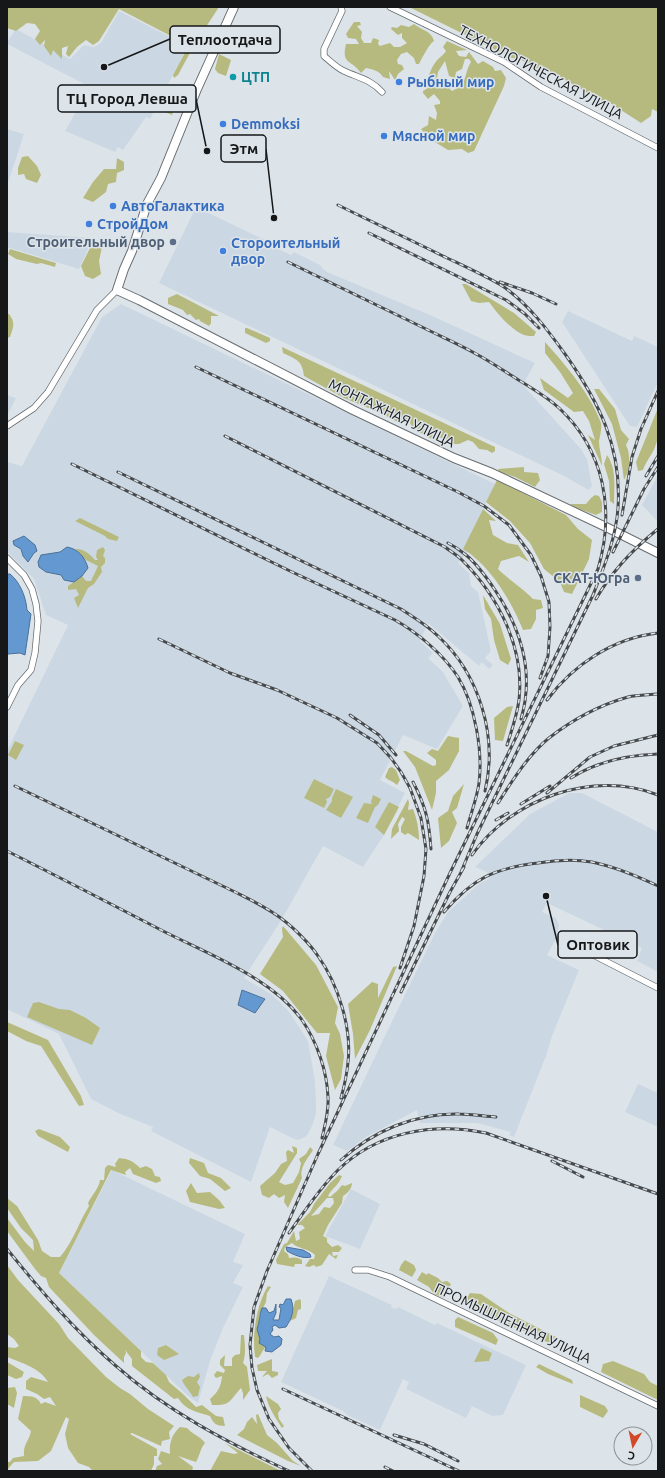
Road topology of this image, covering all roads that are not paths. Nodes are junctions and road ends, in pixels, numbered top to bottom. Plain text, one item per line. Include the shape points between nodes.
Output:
1 (234, 7) edge
2 (341, 7) edge
3 (390, 7) edge
4 (382, 92) dead end
5 (658, 148) edge
6 (117, 290) junction
7 (7, 426) edge
8 (658, 553) edge
9 (7, 558) edge
10 (7, 707) edge
11 (566, 941) dead end
12 (658, 988) edge
13 (355, 1270) dead end
14 (658, 1406) edge

1 - 6 street via 161,178 147,204
2 - 4 street via 342,11 324,49 324,56 342,70 375,84
3 - 5 street, ТЕХНОЛОГИЧЕСКАЯ УЛИЦА via 504,62 541,87
6 - 7 street via 97,310 48,392 34,408
6 - 8 street, МОНТАЖНАЯ УЛИЦА via 353,410 454,458 499,476
9 - 10 street via 24,575 32,589 38,621 31,670 18,685
11 - 12 street
13 - 14 street, ПРОМЫШЛЕННАЯ УЛИЦА via 368,1270 390,1277

